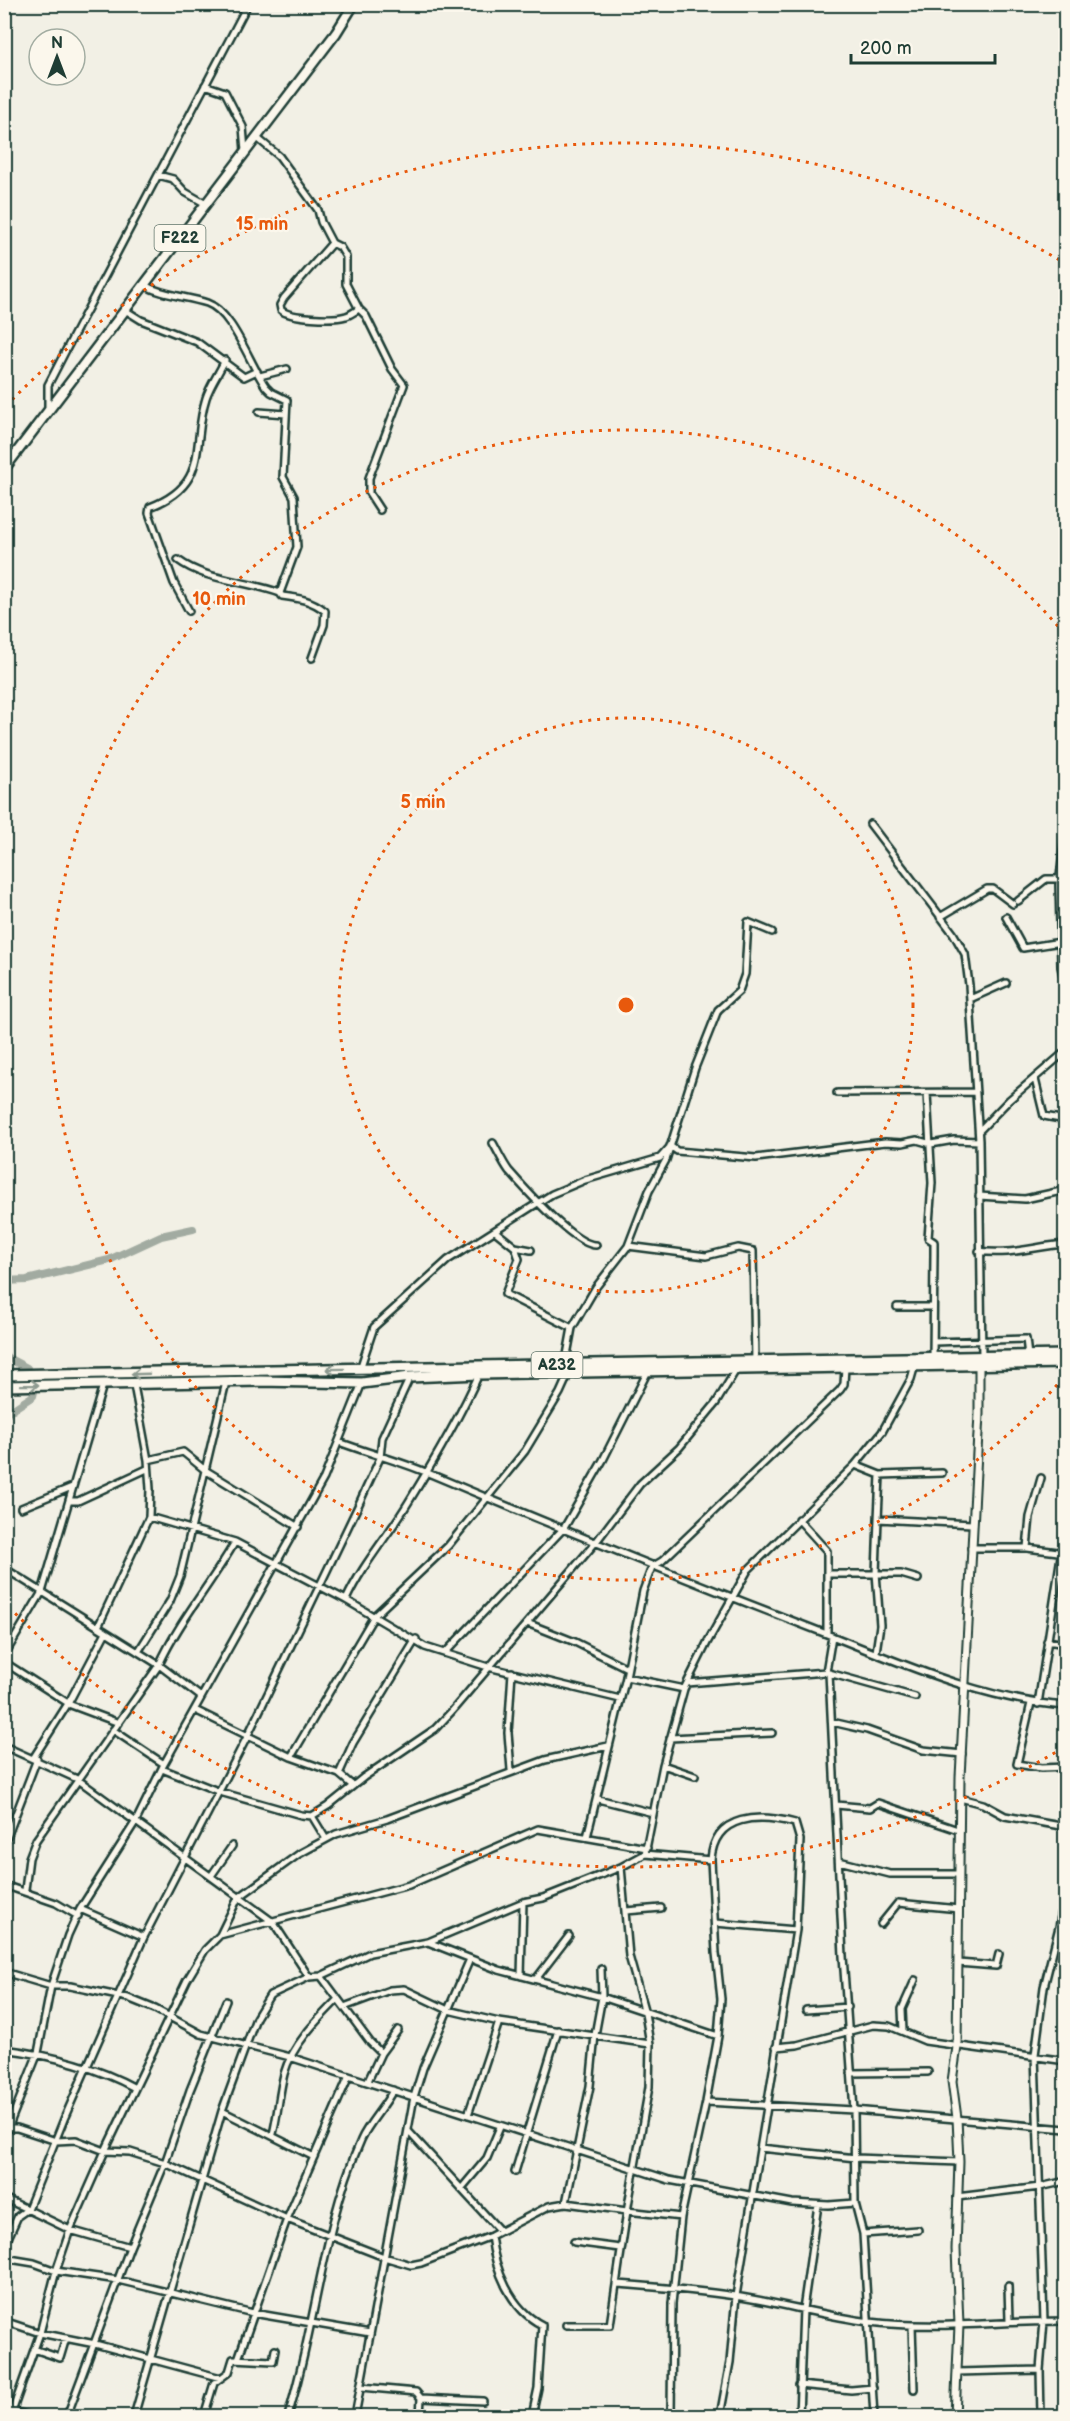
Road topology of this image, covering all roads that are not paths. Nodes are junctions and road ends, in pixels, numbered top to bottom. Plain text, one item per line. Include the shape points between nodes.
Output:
1 (248, 4) edge
2 (354, 4) edge
3 (205, 85) junction
4 (256, 137) junction
5 (245, 153) junction
6 (158, 175) junction
7 (206, 204) junction
8 (332, 243) junction
9 (144, 285) junction
10 (359, 309) junction
11 (125, 310) junction
12 (225, 360) junction
13 (287, 369) dead end
14 (259, 374) junction
15 (48, 409) junction
16 (259, 412) dead end
17 (286, 414) junction
18 (4, 469) edge
19 (380, 510) dead end
20 (177, 560) dead end
21 (279, 593) junction
22 (189, 611) dead end
23 (312, 658) dead end
24 (870, 824) dead end
25 (1065, 825) edge
26 (1060, 879) junction
27 (940, 917) junction
28 (1006, 917) dead end
29 (772, 932) dead end
30 (1061, 942) junction
31 (1006, 984) dead end
32 (1065, 989) edge
33 (970, 999) junction
34 (1065, 1051) edge
35 (1035, 1078) junction
36 (976, 1092) junction
37 (837, 1093) dead end
38 (927, 1093) junction
39 (1065, 1120) edge
40 (979, 1131) junction
41 (979, 1141) junction
42 (493, 1143) dead end
43 (931, 1144) junction
44 (670, 1146) junction
45 (663, 1159) junction
46 (1065, 1190) edge
47 (979, 1196) junction
48 (540, 1202) junction
49 (495, 1231) junction
50 (1065, 1244) edge
51 (596, 1245) dead end
52 (628, 1246) junction
53 (515, 1247) junction
54 (531, 1250) dead end
55 (979, 1251) junction
56 (897, 1307) dead end
57 (933, 1307) junction
58 (572, 1329) junction
59 (982, 1341) junction
60 (934, 1342) junction
61 (1065, 1355) edge
62 (1028, 1356) junction
63 (933, 1359) junction
64 (755, 1362) junction
65 (980, 1362) junction
66 (1065, 1363) edge
67 (821, 1364) junction
68 (915, 1365) junction
69 (845, 1367) junction
70 (360, 1369) junction
71 (547, 1369) junction
72 (567, 1369) junction
73 (736, 1370) junction
74 (259, 1371) junction
75 (648, 1371) junction
76 (479, 1374) junction
77 (9, 1375) edge
78 (410, 1377) junction
79 (226, 1382) junction
80 (260, 1382) junction
81 (362, 1383) junction
82 (103, 1385) junction
83 (134, 1385) junction
84 (4, 1386) edge
85 (339, 1442) junction
86 (380, 1458) junction
87 (148, 1460) junction
88 (855, 1465) junction
89 (147, 1469) junction
90 (205, 1470) junction
91 (426, 1472) junction
92 (942, 1473) dead end
93 (880, 1475) junction
94 (1041, 1478) dead end
95 (72, 1487) junction
96 (486, 1499) junction
97 (69, 1501) junction
98 (21, 1508) dead end
99 (149, 1517) junction
100 (798, 1519) junction
101 (878, 1519) junction
102 (972, 1524) junction
103 (1065, 1524) edge
104 (298, 1527) junction
105 (564, 1528) junction
106 (192, 1530) junction
107 (235, 1542) junction
108 (596, 1542) junction
109 (971, 1548) junction
110 (1027, 1548) junction
111 (1062, 1553) edge
112 (278, 1563) junction
113 (652, 1567) junction
114 (4, 1568) edge
115 (876, 1573) junction
116 (827, 1574) junction
117 (918, 1580) dead end
118 (318, 1586) junction
119 (42, 1592) junction
120 (733, 1599) junction
121 (346, 1600) junction
122 (374, 1616) junction
123 (527, 1623) junction
124 (98, 1627) junction
125 (106, 1632) junction
126 (829, 1635) junction
127 (416, 1639) junction
128 (1047, 1641) junction
129 (1065, 1644) edge
130 (138, 1652) junction
131 (876, 1652) junction
132 (445, 1653) junction
133 (4, 1656) edge
134 (4, 1662) edge
135 (159, 1665) junction
136 (488, 1667) junction
137 (627, 1668) junction
138 (512, 1672) junction
139 (827, 1672) junction
140 (626, 1677) junction
141 (687, 1683) junction
142 (966, 1686) junction
143 (684, 1689) junction
144 (201, 1697) junction
145 (915, 1697) dead end
146 (620, 1699) junction
147 (69, 1702) junction
148 (1031, 1703) junction
149 (1038, 1704) junction
150 (1065, 1706) edge
151 (195, 1710) junction
152 (832, 1722) junction
153 (119, 1723) junction
154 (113, 1730) junction
155 (772, 1733) dead end
156 (248, 1737) junction
157 (670, 1738) junction
158 (4, 1746) edge
159 (608, 1746) junction
160 (962, 1754) junction
161 (291, 1757) junction
162 (36, 1758) junction
163 (663, 1765) junction
164 (163, 1766) junction
165 (1065, 1767) edge
166 (511, 1770) junction
167 (339, 1774) junction
168 (695, 1776) dead end
169 (76, 1779) junction
170 (353, 1786) junction
171 (220, 1792) junction
172 (960, 1798) junction
173 (598, 1799) junction
174 (836, 1805) junction
175 (653, 1814) junction
176 (312, 1816) junction
177 (136, 1821) junction
178 (1065, 1827) edge
179 (958, 1830) junction
180 (586, 1837) junction
181 (326, 1839) junction
182 (4, 1845) edge
183 (232, 1846) dead end
184 (646, 1851) junction
185 (185, 1858) junction
186 (711, 1860) junction
187 (839, 1861) junction
188 (621, 1867) junction
189 (958, 1874) junction
190 (210, 1876) junction
191 (4, 1885) edge
192 (25, 1890) junction
193 (1065, 1890) edge
194 (238, 1899) junction
195 (523, 1902) junction
196 (662, 1908) dead end
197 (959, 1909) junction
198 (626, 1911) junction
199 (79, 1912) junction
200 (273, 1923) junction
201 (715, 1923) junction
202 (881, 1924) dead end
203 (796, 1930) junction
204 (220, 1935) junction
205 (568, 1936) dead end
206 (144, 1937) junction
207 (428, 1942) junction
208 (999, 1954) dead end
209 (470, 1959) junction
210 (958, 1963) junction
211 (601, 1969) dead end
212 (4, 1972) edge
213 (321, 1976) junction
214 (521, 1976) junction
215 (309, 1977) junction
216 (536, 1979) junction
217 (915, 1980) dead end
218 (51, 1986) junction
219 (117, 1996) junction
220 (602, 1997) junction
221 (338, 1999) junction
222 (226, 2001) dead end
223 (344, 2007) junction
224 (848, 2007) junction
225 (448, 2010) junction
226 (806, 2010) dead end
227 (645, 2013) junction
228 (169, 2018) junction
229 (499, 2022) junction
230 (398, 2030) dead end
231 (558, 2030) junction
232 (850, 2030) junction
233 (903, 2031) junction
234 (594, 2035) junction
235 (212, 2036) junction
236 (718, 2037) junction
237 (650, 2044) junction
238 (246, 2045) junction
239 (776, 2047) junction
240 (957, 2047) junction
241 (4, 2049) edge
242 (38, 2053) junction
243 (381, 2053) junction
244 (1035, 2055) junction
245 (290, 2056) junction
246 (1065, 2061) edge
247 (87, 2067) junction
248 (928, 2072) dead end
249 (850, 2073) junction
250 (348, 2078) junction
251 (368, 2081) junction
252 (135, 2088) junction
253 (393, 2090) junction
254 (414, 2097) junction
255 (706, 2102) junction
256 (769, 2105) junction
257 (222, 2110) junction
258 (854, 2110) junction
259 (468, 2115) junction
260 (957, 2118) junction
261 (500, 2127) junction
262 (1039, 2128) junction
263 (6, 2129) edge
264 (1065, 2129) edge
265 (409, 2132) junction
266 (273, 2134) junction
267 (528, 2134) junction
268 (4, 2138) edge
269 (56, 2141) junction
270 (760, 2148) junction
271 (105, 2151) junction
272 (575, 2151) junction
273 (314, 2157) junction
274 (856, 2158) junction
275 (959, 2162) junction
276 (165, 2163) junction
277 (634, 2170) junction
278 (514, 2172) dead end
279 (202, 2179) junction
280 (1065, 2181) edge
281 (688, 2185) junction
282 (1040, 2187) junction
283 (461, 2189) junction
284 (753, 2195) junction
285 (957, 2197) junction
286 (4, 2198) edge
287 (566, 2203) junction
288 (855, 2203) junction
289 (818, 2205) junction
290 (28, 2209) junction
291 (627, 2211) junction
292 (681, 2217) junction
293 (287, 2219) junction
294 (70, 2230) junction
295 (918, 2230) dead end
296 (500, 2231) junction
297 (863, 2234) junction
298 (331, 2236) junction
299 (491, 2236) junction
300 (574, 2242) dead end
301 (4, 2247) edge
302 (130, 2247) junction
303 (620, 2248) junction
304 (384, 2257) junction
305 (4, 2258) edge
306 (56, 2271) junction
307 (118, 2280) junction
308 (618, 2284) junction
309 (1008, 2286) dead end
310 (673, 2288) junction
311 (169, 2294) junction
312 (736, 2296) junction
313 (803, 2309) junction
314 (253, 2313) junction
315 (4, 2321) edge
316 (1009, 2321) junction
317 (1044, 2321) junction
318 (1065, 2321) edge
319 (868, 2322) junction
320 (309, 2324) junction
321 (566, 2325) dead end
322 (912, 2325) junction
323 (959, 2325) junction
324 (40, 2333) junction
325 (370, 2334) junction
326 (66, 2338) junction
327 (95, 2344) junction
328 (34, 2349) junction
329 (275, 2350) dead end
330 (238, 2359) junction
331 (150, 2360) junction
332 (1040, 2370) junction
333 (957, 2372) junction
334 (221, 2378) junction
335 (799, 2385) junction
336 (361, 2387) junction
337 (873, 2388) junction
338 (914, 2389) dead end
339 (421, 2398) junction
340 (483, 2401) dead end
341 (7, 2413) edge
342 (27, 2416) edge
343 (67, 2416) edge
344 (134, 2416) edge
345 (204, 2416) edge
346 (288, 2416) edge
347 (356, 2416) edge
348 (420, 2416) edge
349 (532, 2416) edge
350 (671, 2416) edge
351 (720, 2416) edge
352 (799, 2416) edge
353 (874, 2416) edge
354 (955, 2416) edge
355 (1041, 2416) edge

1 - 3 street
2 - 4 main road, F222
3 - 5 street via 225,92 243,127
3 - 6 street
4 - 5 main road, F222
4 - 8 street via 279,156 318,210
5 - 7 main road, F222
6 - 7 street via 173,179 185,192
6 - 15 street via 48,385
7 - 9 main road, F222
8 - 10 street via 346,257 346,284
8 - 10 street via 284,298 281,310 296,316 332,317
9 - 11 main road, F222
9 - 14 street via 207,303 218,310 230,323
10 - 19 street via 404,385 369,478 369,493
11 - 12 street via 197,342
11 - 15 main road, F222
12 - 14 street via 246,377
12 - 22 street via 206,397 194,471 179,489 150,507 149,513 174,583
13 - 14 street
14 - 17 street via 271,392 287,400
15 - 18 main road, F222
16 - 17 street
17 - 21 street via 283,477 294,498 297,547
20 - 21 street via 209,577 245,582
21 - 23 street via 316,604 325,611
24 - 27 street
25 - 26 street
26 - 27 street via 1046,879 1015,903 987,889
26 - 30 street
27 - 33 street via 965,954
28 - 30 street via 1023,948
29 - 44 street via 748,922 745,974 739,991 718,1010 694,1068
30 - 32 street
31 - 33 street
33 - 36 street
34 - 35 street
35 - 39 street via 1044,1116
35 - 40 street
36 - 38 street
36 - 40 street
37 - 38 street
38 - 43 street
40 - 41 street
41 - 43 street
41 - 47 street
42 - 48 street via 510,1172
43 - 44 street via 917,1140 885,1142 756,1158 676,1151
43 - 57 street via 928,1238 933,1242
44 - 45 street
45 - 48 street via 585,1180
45 - 52 street
46 - 47 street via 1024,1199
47 - 55 street
48 - 49 street
48 - 51 street via 565,1229
49 - 53 street
49 - 70 street via 448,1260 374,1327
50 - 55 street via 1024,1248 1007,1254
52 - 58 street via 596,1287
52 - 64 street via 706,1256 730,1249 753,1251
53 - 54 street
53 - 58 street via 519,1259 505,1294
55 - 59 street
56 - 57 street
57 - 60 street
58 - 72 street
59 - 60 street
59 - 62 street via 1026,1339
59 - 65 street
60 - 63 street
61 - 62 highway, A232
62 - 65 highway, A232
63 - 65 highway, A232
63 - 67 highway, A232
64 - 67 highway, A232
64 - 72 highway, A232
65 - 66 highway, A232
65 - 68 highway, A232
65 - 102 street
67 - 69 highway, A232
67 - 73 highway, A232
68 - 69 highway, A232
68 - 88 street via 882,1432
69 - 113 street via 840,1390
70 - 71 highway, A232
70 -> 74 highway, A232
71 - 72 highway, A232
71 - 76 highway, A232
72 - 75 highway, A232
72 - 96 street via 555,1403 525,1451
73 - 75 highway, A232
73 - 108 street via 709,1412 679,1448 640,1484
74 -> 77 highway, A232
74 - 80 highway
75 - 105 street
76 - 78 highway, A232
76 - 91 street
78 - 81 highway, A232
78 - 86 street via 382,1438
79 - 80 highway, A232
79 - 83 highway, A232
79 - 90 street
80 - 81 highway, A232
81 - 85 street
82 - 83 highway, A232
84 -> 82 highway, A232
82 - 95 street
83 - 87 street
85 - 86 street
85 - 104 street
86 - 91 street
86 - 118 street
87 - 89 street
87 - 90 street via 183,1452
88 - 93 street
88 - 100 street
89 - 97 street via 78,1501
89 - 99 street
90 - 104 street
90 - 106 street
91 - 96 street
91 - 121 street
92 - 93 street
93 - 101 street
94 - 110 street via 1030,1517
95 - 97 street
95 - 98 street
96 - 105 street
96 - 122 street via 448,1546
97 - 119 street
99 - 106 street
99 - 124 street
100 - 116 street via 827,1551
100 - 120 street via 748,1570
101 - 102 street
101 - 115 street
102 - 109 street
103 - 111 street
104 - 112 street
105 - 108 street
105 - 132 street
106 - 107 street
106 - 130 street via 170,1601
107 - 112 street
107 - 135 street via 204,1593 173,1633
108 - 113 street
108 - 123 street
109 - 110 street
109 - 142 street
110 - 111 street
111 - 128 street
112 - 118 street
112 - 144 street
113 - 120 street
113 - 137 street
114 - 119 street
115 - 116 street
115 - 117 street via 901,1574
115 - 131 street via 880,1625
116 - 126 street
118 - 121 street
118 - 156 street
119 - 124 street
119 - 133 street
120 - 126 street
120 - 141 street
121 - 122 street
122 - 127 street
122 - 161 street
123 - 136 street
123 - 137 street
124 - 125 street
125 - 130 street
125 - 147 street
126 - 131 street
126 - 139 street
127 - 132 street via 425,1647
127 - 167 street via 353,1743
128 - 129 street
128 - 149 street
130 - 135 street
131 - 142 street
132 - 136 street
134 - 147 street
135 - 144 street
135 - 153 street
136 - 138 street
136 - 170 street via 435,1729
137 - 140 street
138 - 146 street
138 - 166 street via 508,1733
139 - 141 street
139 - 145 street
139 - 152 street
140 - 143 street
140 - 146 street
141 - 143 street
142 - 148 street
142 - 160 street
143 - 157 street
144 - 151 street
146 - 159 street
147 - 153 street
147 - 162 street
148 - 149 street
148 - 165 street via 1017,1764
149 - 150 street
151 - 156 street
151 - 164 street
152 - 160 street via 923,1750
152 - 174 street
153 - 154 street
154 - 164 street
154 - 169 street
155 - 157 street
156 - 161 street
156 - 171 street
157 - 163 street
158 - 162 street
159 - 166 street
159 - 173 street
160 - 172 street
161 - 167 street
162 - 169 street
162 - 182 street
163 - 168 street
163 - 175 street
164 - 171 street
164 - 177 street
166 - 181 street via 426,1805
167 - 170 street
169 - 177 street
169 - 192 street via 36,1840
170 - 176 street
171 - 176 street
171 - 185 street
172 - 178 street via 1005,1816
172 - 179 street
173 - 175 street
173 - 180 street
174 - 179 street via 870,1808 878,1803
174 - 187 street
175 - 184 street
176 - 181 street
177 - 185 street
177 - 199 street
179 - 189 street
180 - 184 street
180 - 200 street via 538,1829 409,1885
181 - 194 street via 264,1877
183 - 190 street
184 - 186 street
184 - 188 street
185 - 190 street
185 - 206 street
186 - 201 street
186 - 203 street via 717,1839 739,1820 749,1817 795,1823 800,1840
187 - 189 street via 890,1874
187 - 224 street
188 - 195 street
188 - 198 street
189 - 197 street
190 - 194 street
191 - 192 street
192 - 199 street
193 - 244 street via 1044,1987
194 - 200 street
194 - 204 street
195 - 207 street
195 - 214 street
196 - 198 street
197 - 202 street via 898,1903
197 - 210 street
198 - 227 street via 630,1956
199 - 206 street
199 - 218 street
200 - 204 street
200 - 215 street
201 - 203 street
201 - 236 street via 721,1999
203 - 239 street
204 - 228 street via 205,1950
205 - 216 street
206 - 219 street
207 - 209 street
207 - 213 street via 370,1953
208 - 210 street via 996,1966
209 - 214 street
209 - 225 street
210 - 240 street
211 - 220 street
212 - 218 street
213 - 215 street
213 - 221 street
214 - 216 street
215 - 238 street via 270,1995
216 - 220 street
217 - 233 street via 902,2009
218 - 219 street
218 - 242 street
219 - 228 street via 155,2008
219 - 247 street
220 - 227 street
220 - 234 street
221 - 223 street
221 - 245 street
222 - 235 street
223 - 225 street via 390,1990 404,1989
223 - 243 street
224 - 226 street
224 - 232 street
225 - 229 street
225 - 254 street
227 - 236 street
227 - 237 street
228 - 235 street
228 - 252 street
229 - 231 street
229 - 259 street
230 - 243 street
231 - 234 street
231 - 267 street
232 - 233 street via 873,2025
232 - 239 street
232 - 249 street
233 - 240 street via 926,2041
234 - 237 street
234 - 272 street via 590,2086
235 - 238 street
235 - 276 street
236 - 255 street
237 - 277 street via 649,2087
238 - 245 street
238 - 257 street
239 - 256 street
240 - 244 street
240 - 260 street via 952,2081
241 - 242 street
242 - 247 street
242 - 263 street
243 - 251 street
244 - 246 street
244 - 262 street
245 - 250 street
245 - 266 street
247 - 252 street
247 - 269 street
248 - 249 street
249 - 258 street
250 - 251 street
250 - 273 street
251 - 253 street
252 - 271 street
253 - 254 street
253 - 298 street via 361,2140
254 - 259 street
254 - 265 street
255 - 256 street
255 - 281 street
256 - 258 street
256 - 270 street
257 - 266 street
257 - 279 street
258 - 260 street
258 - 274 street
259 - 261 street
260 - 262 street
260 - 275 street
261 - 267 street
261 - 283 street via 487,2158
262 - 264 street
262 - 282 street
263 - 268 street
263 - 269 street via 17,2128
265 - 283 street
265 - 304 street
266 - 273 street
267 - 272 street
267 - 278 street
269 - 271 street via 76,2140
269 - 290 street
270 - 274 street
270 - 284 street
271 - 276 street via 130,2152
271 - 294 street
272 - 277 street
272 - 287 street
273 - 293 street
274 - 275 street
274 - 288 street
275 - 285 street
276 - 279 street
276 - 302 street
277 - 281 street
277 - 291 street
279 - 293 street
279 - 311 street
280 - 282 street
281 - 284 street
281 - 292 street
282 - 285 street
282 - 317 street
283 - 296 street
284 - 289 street
284 - 312 street
285 - 323 street
286 - 290 street
287 - 291 street
287 - 296 street via 549,2206
288 - 289 street
288 - 297 street
289 - 313 street
290 - 294 street
290 - 301 street via 18,2216
291 - 292 street
291 - 303 street
292 - 310 street
293 - 298 street
293 - 314 street
294 - 302 street
294 - 306 street
295 - 297 street
296 - 299 street
297 - 319 street
298 - 304 street
298 - 320 street
299 - 304 street via 411,2265
299 - 349 street via 499,2274 529,2319 542,2325
300 - 303 street
302 - 307 street
303 - 308 street
304 - 325 street
305 - 306 street
306 - 307 street
306 - 324 street
307 - 311 street
307 - 327 street
308 - 310 street
308 - 321 street via 610,2325
309 - 316 street
310 - 312 street
310 - 350 street
311 - 314 street
311 - 331 street
312 - 313 street
312 - 351 street
313 - 319 street
313 - 335 street
314 - 320 street
314 - 330 street
315 - 324 street
316 - 317 street
316 - 323 street
317 - 318 street
317 - 332 street
319 - 322 street
319 - 337 street
320 - 325 street
320 - 346 street
322 - 323 street
322 - 338 street
323 - 333 street
324 - 326 street
324 - 328 street
325 - 336 street
326 - 327 street
326 - 328 street via 60,2358
327 - 331 street
327 - 343 street
328 - 341 street
329 - 330 street via 273,2361
330 - 334 street via 233,2359 229,2372
331 - 334 street
331 - 344 street
332 - 333 street
332 - 355 street
333 - 354 street
334 - 345 street via 214,2383
335 - 337 street
335 - 352 street
336 - 339 street via 406,2389
336 - 347 street
337 - 353 street
339 - 340 street
339 - 348 street
341 - 342 main road

